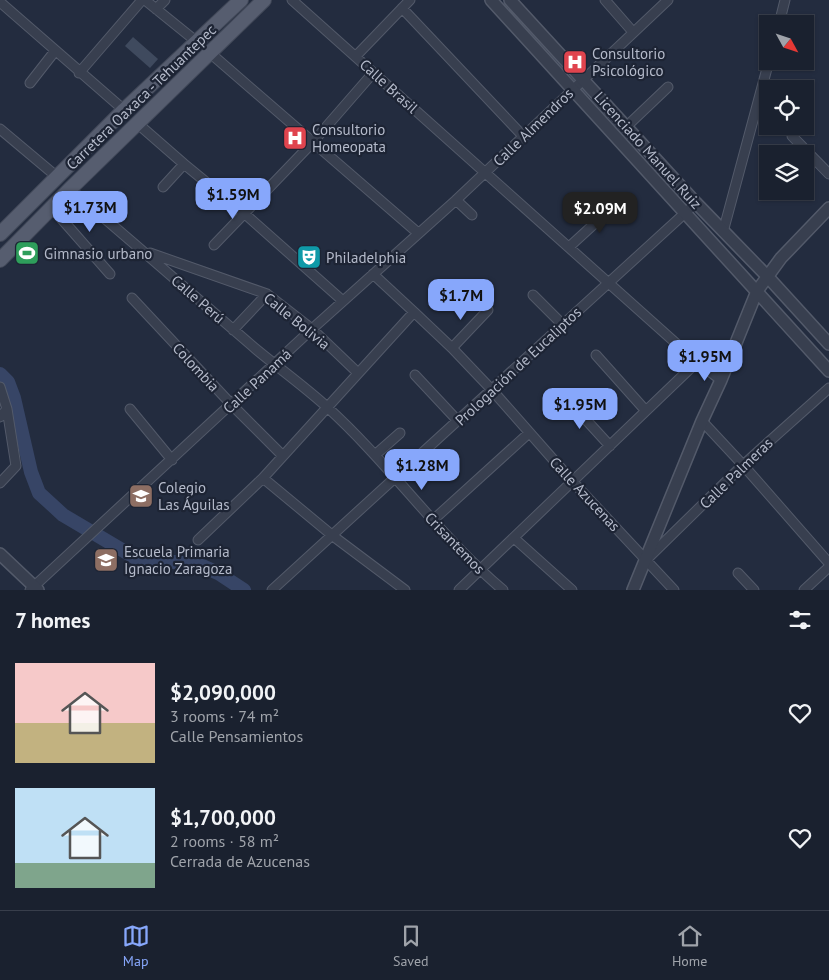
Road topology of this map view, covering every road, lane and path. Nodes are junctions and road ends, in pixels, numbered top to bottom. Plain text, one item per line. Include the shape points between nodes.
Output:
1 (143, 0) edge
2 (165, 0) edge
3 (240, 0) edge
4 (264, 0) edge
5 (292, 0) edge
6 (410, 0) edge
7 (491, 0) edge
8 (510, 0) edge
9 (605, 0) edge
10 (668, 0) edge
11 (785, 0) edge
12 (0, 2) edge
13 (402, 8) junction
14 (156, 9) junction
15 (781, 15) edge
16 (634, 32) junction
17 (197, 42) junction
18 (55, 51) junction
19 (209, 52) junction
20 (356, 56) junction
21 (767, 70) edge
22 (79, 72) junction
23 (373, 73) junction
24 (583, 80) junction
25 (30, 83) dead end
26 (668, 87) dead end
27 (573, 88) junction
28 (124, 110) junction
29 (137, 123) junction
30 (627, 126) junction
31 (0, 129) edge
32 (523, 136) junction
33 (792, 136) dead end
34 (313, 142) junction
35 (184, 164) junction
36 (485, 173) junction
37 (829, 174) edge
38 (56, 176) junction
39 (162, 187) dead end
40 (70, 189) junction
41 (456, 200) junction
42 (696, 203) junction
43 (616, 204) dead end
44 (52, 208) junction
45 (829, 208) edge
46 (686, 213) junction
47 (245, 214) junction
48 (472, 215) dead end
49 (723, 232) junction
50 (418, 233) junction
51 (0, 234) edge
52 (214, 245) dead end
53 (569, 247) junction
54 (144, 251) junction
55 (0, 260) edge
56 (110, 274) dead end
57 (373, 274) junction
58 (767, 276) junction
59 (610, 283) junction
60 (757, 291) junction
61 (267, 294) junction
62 (533, 295) dead end
63 (132, 298) dead end
64 (343, 301) junction
65 (488, 310) dead end
66 (414, 312) junction
67 (562, 324) junction
68 (312, 329) junction
69 (233, 330) junction
70 (829, 344) edge
71 (452, 348) junction
72 (596, 355) dead end
73 (698, 362) junction
74 (275, 365) junction
75 (829, 371) edge
76 (358, 373) junction
77 (415, 375) dead end
78 (721, 380) junction
79 (0, 387) edge
80 (829, 388) edge
81 (492, 390) junction
82 (567, 399) dead end
83 (232, 405) junction
84 (327, 407) junction
85 (7, 409) junction
86 (130, 409) dead end
87 (646, 411) junction
88 (0, 416) edge
89 (458, 421) junction
90 (702, 421) junction
91 (529, 432) junction
92 (400, 433) dead end
93 (610, 446) junction
94 (375, 455) junction
95 (284, 456) junction
96 (172, 460) junction
97 (743, 465) junction
98 (263, 478) junction
99 (395, 478) junction
100 (0, 482) edge
101 (573, 482) junction
102 (432, 521) junction
103 (333, 536) junction
104 (514, 538) junction
105 (198, 540) dead end
106 (0, 554) edge
107 (646, 560) junction
108 (829, 563) edge
109 (829, 568) edge
110 (480, 571) junction
111 (738, 573) dead end
112 (34, 589) edge
113 (272, 590) edge
114 (405, 590) edge
115 (459, 590) edge
116 (503, 590) edge
117 (572, 590) edge
118 (633, 590) edge
119 (674, 590) edge
120 (754, 590) edge
121 (804, 590) edge

1 - 14 street
1 - 22 street
2 - 14 street
3 - 17 main road, Carretera Oaxaca - Tehuantepec
4 - 19 main road, Carretera Oaxaca - Tehuantepec
5 - 20 street, Calle Brasil
6 - 13 street
7 - 27 street, Licenciado Manuel Ruiz
8 - 24 street, Licenciado Manuel Ruiz
9 - 16 street
10 - 16 street, Calle Almendros
11 - 15 street
12 - 18 street
13 - 20 street
13 - 32 street
14 - 17 street
16 - 24 street, Calle Almendros
17 - 28 main road, Carretera Oaxaca - Tehuantepec
18 - 22 street
18 - 25 street
19 - 29 main road, Carretera Oaxaca - Tehuantepec
19 - 34 street
20 - 23 street, Calle Brasil
21 - 49 street
22 - 28 street
23 - 34 street
23 - 36 street, Calle Brasil
24 - 27 street, Calle Almendros
24 - 30 street, Licenciado Manuel Ruiz
26 - 30 street
27 - 32 street, Calle Almendros
27 - 46 street, Licenciado Manuel Ruiz
28 - 38 main road, Carretera Oaxaca - Tehuantepec
29 - 35 street
29 - 40 main road, Carretera Oaxaca - Tehuantepec
30 - 42 street, Licenciado Manuel Ruiz
31 - 38 street
32 - 36 street, Calle Almendros
33 - 37 street
34 - 47 street
34 - 50 street
35 - 39 street
35 - 47 street
36 - 41 street, Calle Almendros
36 - 53 street, Calle Brasil
38 - 51 main road, Carretera Oaxaca - Tehuantepec
40 - 44 main road, Carretera Oaxaca - Tehuantepec
40 - 54 street, Calle Perú
41 - 48 street
41 - 50 street, Calle Almendros
42 - 46 street, Prologación de Eucaliptos
42 - 49 street, Licenciado Manuel Ruiz
43 - 53 street
44 - 55 main road, Carretera Oaxaca - Tehuantepec
44 - 56 street
45 - 58 street
46 - 59 street, Prologación de Eucaliptos
46 - 60 street, Licenciado Manuel Ruiz
47 - 52 street
47 - 64 street
49 - 58 street, Licenciado Manuel Ruiz
50 - 57 street, Calle Panamá
53 - 59 street, Calle Brasil
54 - 61 street, Calle Bolivia
54 - 69 street, Calle Perú
57 - 64 street, Calle Panamá
57 - 66 street, Calle Azucenas
58 - 60 street
58 - 70 street, Licenciado Manuel Ruiz
59 - 67 street, Prologación de Eucaliptos
59 - 73 street, Calle Brasil
60 - 75 street, Licenciado Manuel Ruiz
60 - 78 street
61 - 68 street, Calle Bolivia
61 - 69 street
62 - 67 street
63 - 83 street, Colombia
64 - 68 street, Calle Panamá
65 - 71 street
66 - 71 street, Calle Azucenas
66 - 76 street
67 - 81 street, Prologación de Eucaliptos
68 - 74 street, Calle Panamá
68 - 76 street, Calle Bolivia
69 - 74 street, Calle Perú
71 - 81 street, Calle Azucenas
72 - 87 street
73 - 78 street, Calle Brasil
73 - 87 street
74 - 83 street, Calle Panamá
74 - 84 street, Calle Perú
76 - 84 street
77 - 89 street
78 - 90 street
79 - 85 street
80 - 97 street, Calle Palmeras
81 - 89 street, Prologación de Eucaliptos
81 - 91 street, Calle Azucenas
82 - 93 street
83 - 95 street, Colombia
83 - 96 street, Calle Panamá
84 - 94 street, Crisantemos
84 - 95 street
85 - 88 street
85 - 100 street via 16,466
86 - 96 street
87 - 93 street
89 - 99 street, Prologación de Eucaliptos
90 - 97 street
90 - 107 street
91 - 101 street, Calle Azucenas
91 - 102 street
92 - 94 street
93 - 101 street
94 - 99 street, Crisantemos
95 - 98 street
96 - 112 street, Calle Panamá
97 - 107 street, Calle Palmeras
97 - 108 street
98 - 103 street
98 - 105 street
99 - 102 street, Crisantemos
99 - 103 street, Prologación de Eucaliptos
101 - 104 street
101 - 107 street, Calle Azucenas
102 - 110 street, Crisantemos
103 - 113 street, Prologación de Eucaliptos
103 - 114 street
104 - 110 street
104 - 117 street
106 - 112 street
107 - 118 street
107 - 119 street, Calle Azucenas
109 - 121 street
110 - 115 street
110 - 116 street, Crisantemos
111 - 120 street

